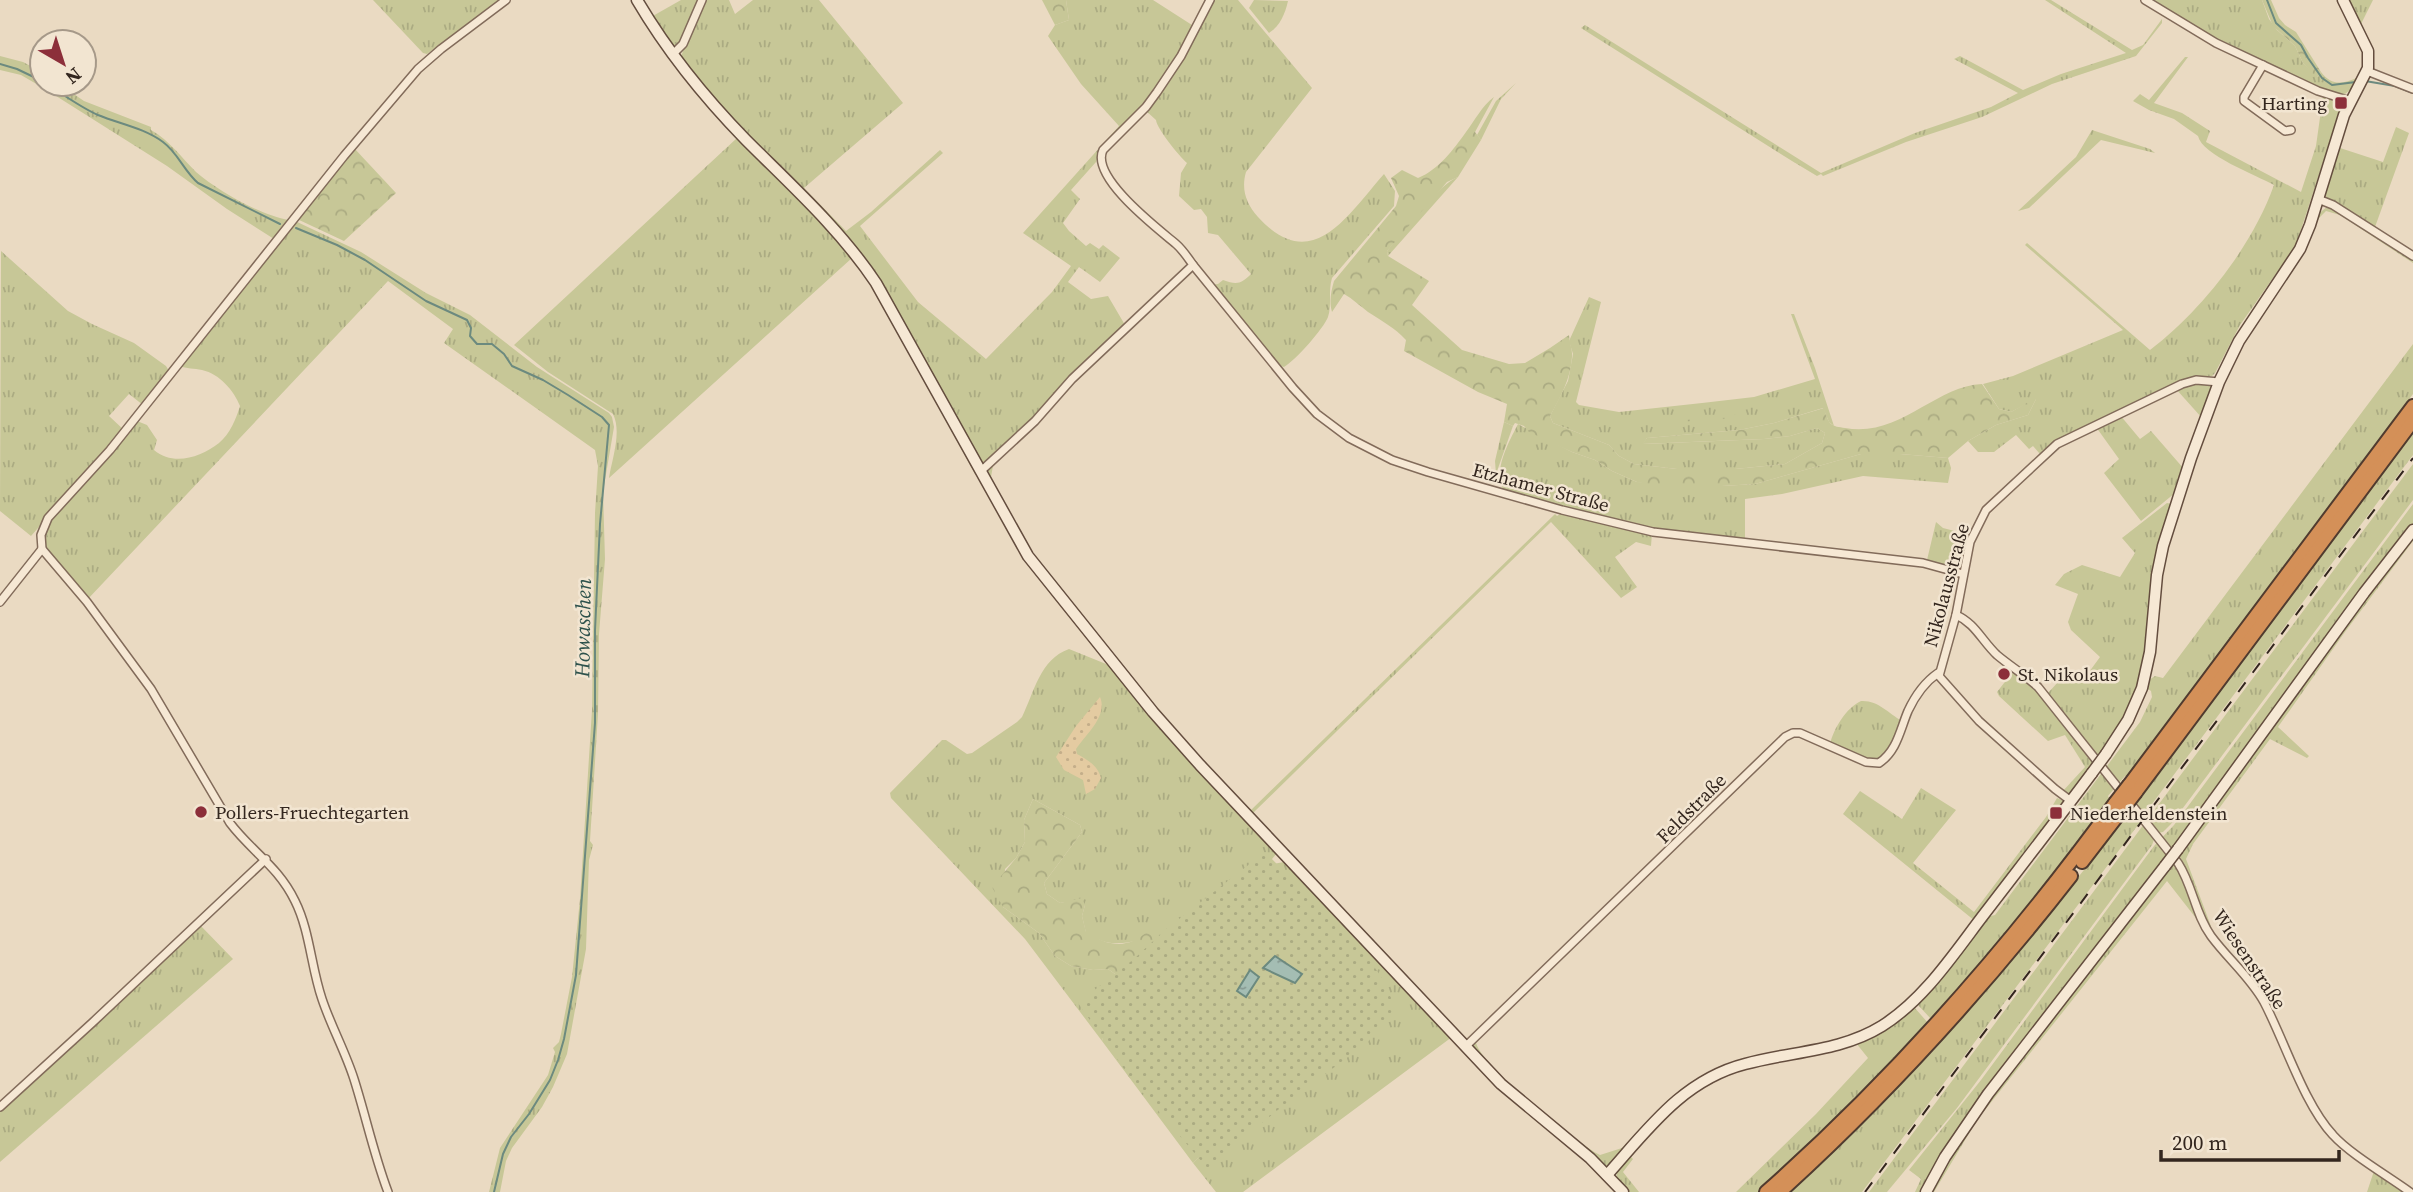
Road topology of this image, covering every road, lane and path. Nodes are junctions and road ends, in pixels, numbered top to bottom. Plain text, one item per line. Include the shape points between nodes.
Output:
1 (506, 0) edge
2 (637, 0) edge
3 (702, 0) edge
4 (1210, 0) edge
5 (2145, 0) edge
6 (2343, 0) edge
7 (673, 54) junction
8 (2263, 65) junction
9 (2365, 74) junction
10 (2413, 89) edge
11 (2350, 100) junction
12 (2291, 130) dead end
13 (2318, 199) junction
14 (2413, 256) edge
15 (1193, 265) junction
16 (2219, 383) junction
17 (2413, 406) edge
18 (2413, 421) edge
19 (981, 471) junction
20 (2413, 530) edge
21 (43, 549) junction
22 (1964, 574) junction
23 (0, 602) edge
24 (1956, 615) junction
25 (1938, 673) junction
26 (2132, 789) junction
27 (2071, 801) junction
28 (2119, 807) junction
29 (266, 859) junction
30 (1465, 1047) junction
31 (0, 1107) edge
32 (1607, 1175) junction
33 (388, 1192) edge
34 (1623, 1192) edge
35 (1766, 1192) edge
36 (1780, 1192) edge
37 (1926, 1192) edge
38 (2410, 1192) edge

1 - 21 street via 427,60 376,117 110,450 48,518 41,535
2 - 7 street
3 - 7 street via 683,44
4 - 15 street, Etzhamer Straße via 1171,74 1100,156 1124,198
5 - 8 street
6 - 9 street via 2368,51
7 - 19 street via 725,118 853,250
8 - 11 street via 2318,91
8 - 12 street via 2244,101 2285,131
9 - 10 street
9 - 11 street
11 - 13 street
13 - 14 street
13 - 16 street via 2294,261 2243,334
15 - 19 street
15 - 22 street, Etzhamer Straße via 1304,401 1338,430 1392,460 1562,510 1653,531 1923,563
16 - 22 street, Nikolausstraße via 2196,380 2182,384 2057,444 1983,513 1970,542
16 - 27 street, bridge via 2163,545 2142,688 2128,720
17 - 26 highway
18 - 26 highway
19 - 30 street via 1038,572 1153,712
20 - 37 street, bridge via 2178,849 1988,1094
21 - 23 street
21 - 29 street via 151,689 230,823
22 - 24 street, Nikolausstraße
24 - 25 street, Nikolausstraße
24 - 38 street, Wiesenstraße via 2038,687 2178,863 2206,928 2265,1003 2319,1117 2335,1138
25 - 27 street, Nikolausstraße via 1966,708
25 - 30 street, Feldstraße via 1912,702 1896,743 1879,763 1866,762 1800,733 1785,737
26 - 28 highway, bridge
27 - 32 street via 1941,970 1902,1011 1852,1042 1743,1064 1700,1082 1667,1108
28 - 35 highway via 1952,1007
28 - 36 highway via 2039,917 1956,1016 1856,1121
29 - 31 street
29 - 33 street via 300,914 322,1000 354,1079
30 - 32 street
32 - 34 street

